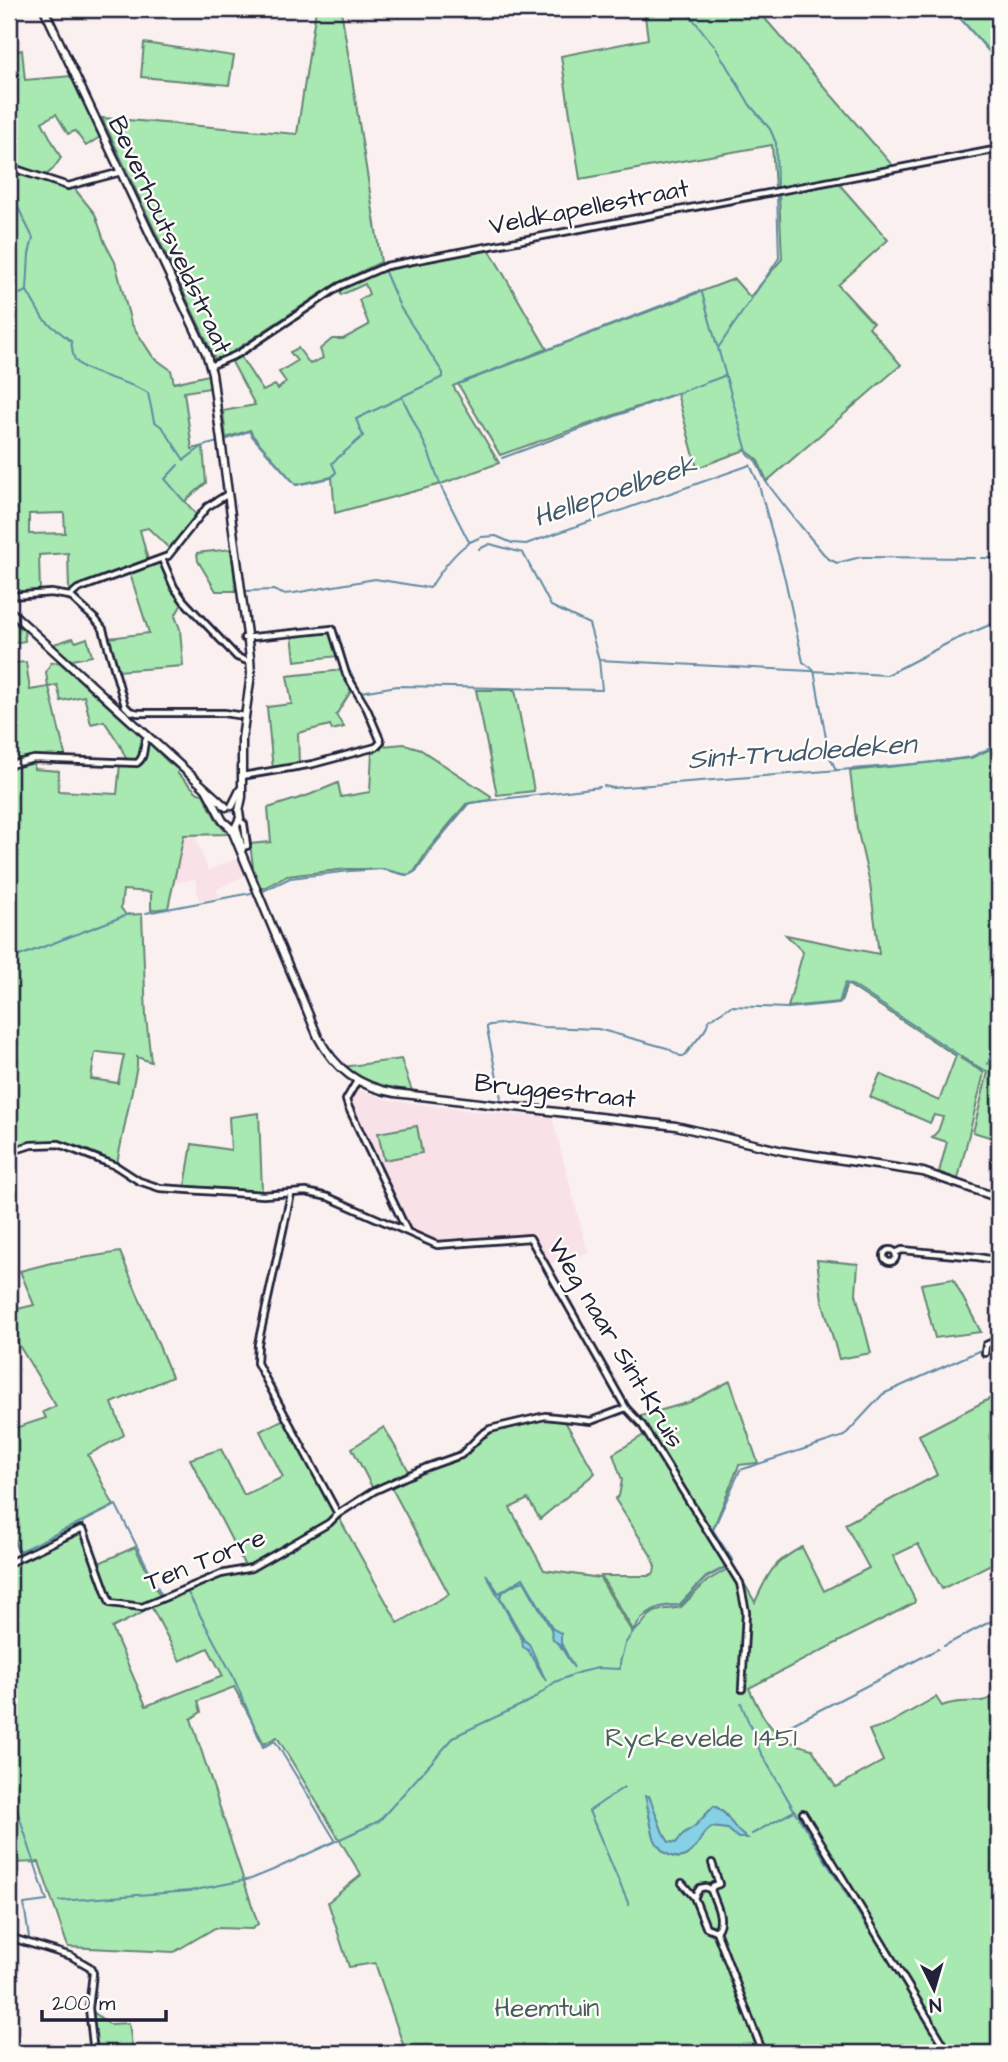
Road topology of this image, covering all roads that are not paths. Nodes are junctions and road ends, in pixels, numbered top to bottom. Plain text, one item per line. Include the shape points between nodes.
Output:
1 (44, 9) edge
2 (999, 149) edge
3 (9, 167) edge
4 (122, 172) junction
5 (210, 366) junction
6 (228, 494) junction
7 (162, 559) junction
8 (11, 596) dead end
9 (70, 596) junction
10 (9, 610) edge
11 (246, 638) junction
12 (250, 662) junction
13 (244, 716) junction
14 (148, 736) junction
15 (9, 765) edge
16 (242, 776) junction
17 (206, 789) junction
18 (232, 808) junction
19 (221, 814) junction
20 (238, 821) junction
21 (229, 824) junction
22 (240, 847) junction
23 (357, 1081) junction
24 (9, 1152) edge
25 (291, 1194) junction
26 (999, 1198) edge
27 (407, 1231) junction
28 (895, 1253) dead end
29 (999, 1261) edge
30 (999, 1339) edge
31 (985, 1353) dead end
32 (626, 1408) junction
33 (338, 1514) junction
34 (9, 1563) edge
35 (742, 1689) dead end
36 (803, 1813) dead end
37 (712, 1863) dead end
38 (682, 1883) dead end
39 (711, 1890) junction
40 (694, 1897) junction
41 (716, 1931) junction
42 (9, 1937) edge
43 (94, 2053) edge
44 (763, 2053) edge
45 (949, 2053) edge

1 - 4 main road, Beverhoutsveldstraat
2 - 5 street, Veldkapellestraat via 386,266 340,286 238,354
3 - 4 street via 68,186
4 - 5 main road, Beverhoutsveldstraat
5 - 6 main road, Beverhoutsveldstraat
6 - 7 street via 207,507 179,546
6 - 11 main road, Beverhoutsveldstraat
7 - 9 street via 78,589
7 - 12 street via 178,594 237,657
8 - 9 street
9 - 13 street via 103,629 128,710
10 - 14 main road
11 - 12 main road, Beverhoutsveldstraat
11 - 16 street via 332,629 345,670 368,709 380,745 313,764
12 - 13 main road, Beverhoutsveldstraat
13 - 16 main road, Beverhoutsveldstraat
14 - 15 street via 143,757 136,763 40,758
14 - 17 main road
16 - 18 main road, Beverhoutsveldstraat via 242,797
17 - 18 main road via 221,805
17 - 19 main road
18 - 19 main road
18 - 20 main road, Beverhoutsveldstraat
19 - 21 main road, Bruggestraat
20 - 21 main road
20 - 22 main road, Bruggestraat
21 - 22 main road, Bruggestraat
22 - 23 main road, Bruggestraat via 318,1037 330,1058
23 - 26 main road, Bruggestraat via 396,1093 689,1128 802,1155 923,1172
23 - 27 street via 346,1100
24 - 25 street, Weg naar Sint-Kruis via 59,1144 116,1166 152,1187
25 - 27 street, Weg naar Sint-Kruis via 320,1194
25 - 33 street via 257,1363
27 - 32 street, Weg naar Sint-Kruis via 437,1245 530,1238
28 - 29 street
30 - 31 street via 986,1345
32 - 33 street, Ten Torre via 591,1421 545,1416 497,1427 456,1458 390,1483
32 - 35 street, Weg naar Sint-Kruis via 642,1425 744,1591
33 - 34 street, Ten Torre via 251,1568 221,1574 142,1607 110,1603 81,1529
36 - 45 street
37 - 39 street via 719,1884
38 - 40 street
39 - 40 street via 700,1888
39 - 41 street via 721,1919
40 - 41 street via 704,1924
41 - 44 street
42 - 43 street via 71,1956 92,1969 89,2008

